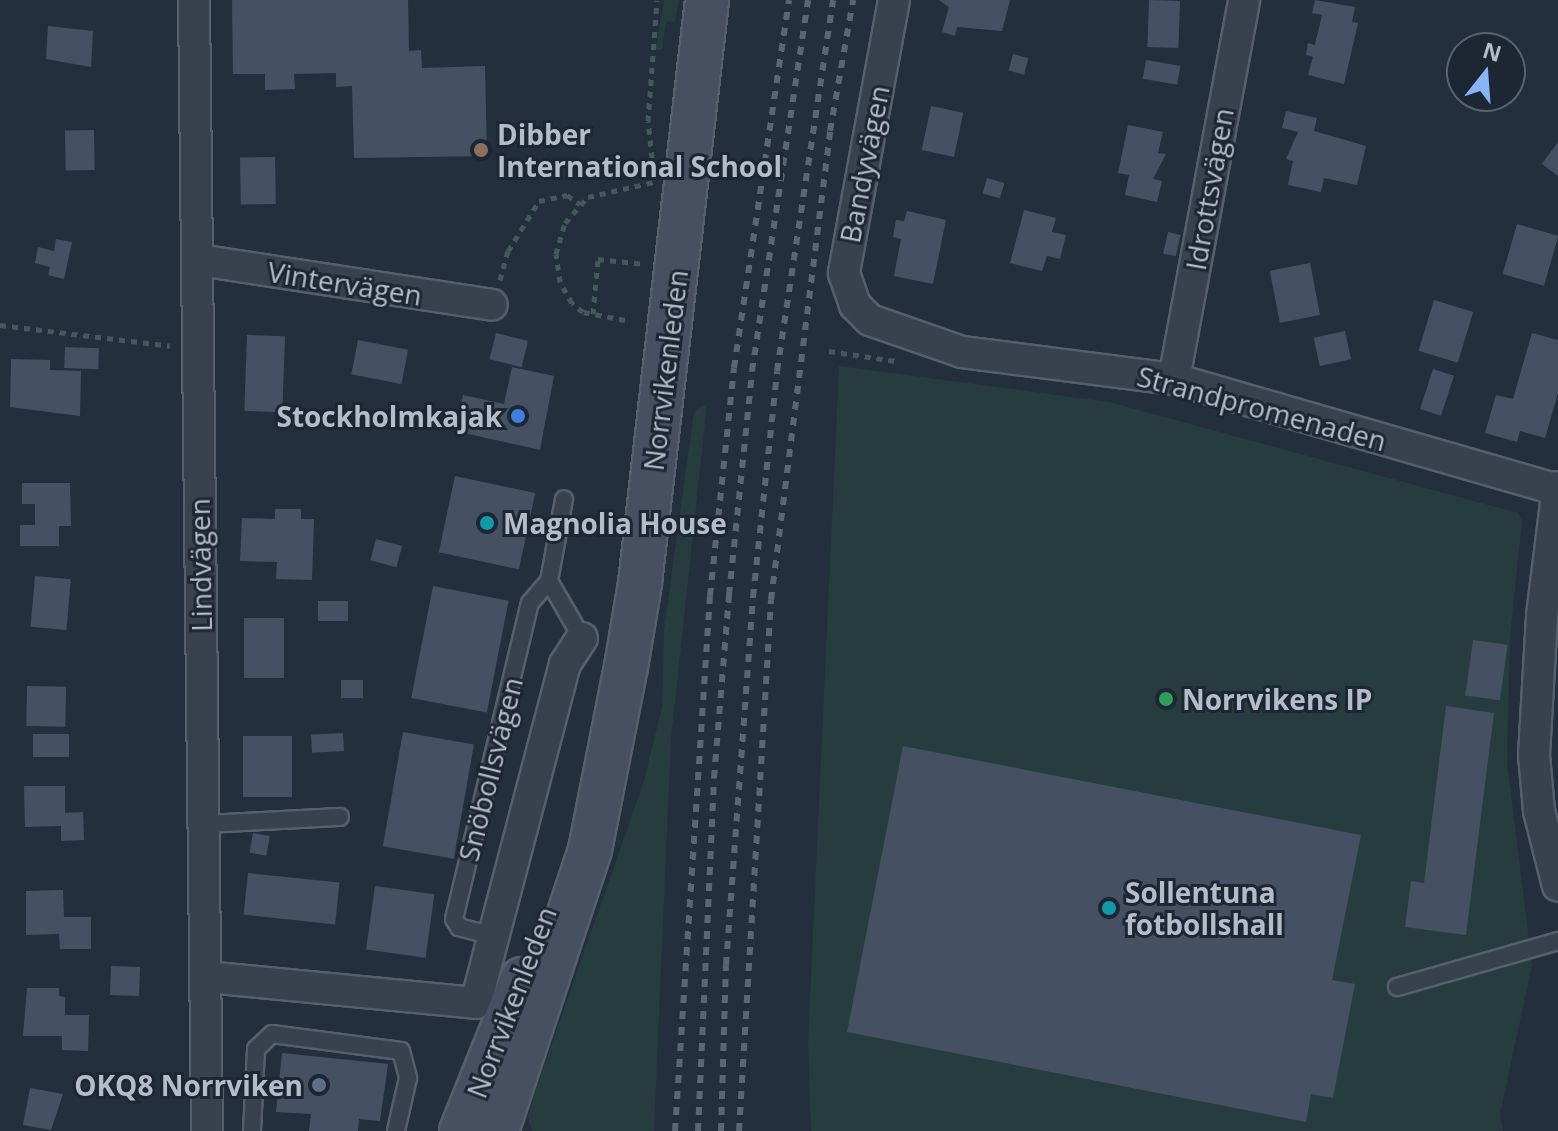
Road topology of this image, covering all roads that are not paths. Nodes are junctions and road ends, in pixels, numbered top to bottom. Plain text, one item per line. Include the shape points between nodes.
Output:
1 (194, 0) edge
2 (707, 0) edge
3 (894, 0) edge
4 (1244, 0) edge
5 (199, 260) junction
6 (492, 305) road end
7 (870, 320) joint
8 (1174, 379) junction
9 (1558, 489) edge
10 (564, 499) dead end
11 (549, 581) junction
12 (582, 638) joint
13 (610, 737) junction
14 (340, 817) dead end
15 (205, 824) junction
16 (1558, 886) edge
17 (494, 936) junction
18 (1558, 941) edge
19 (207, 977) junction
20 (1397, 987) dead end
21 (207, 1131) edge
22 (252, 1131) edge
23 (396, 1131) edge
24 (461, 1131) edge
25 (497, 1131) edge

1 - 5 street, Lindvägen
2 - 13 main road, Norrvikenleden via 640,583
3 - 7 street, Bandyvägen via 844,273 855,305
4 - 8 street, Idrottsvägen
5 - 6 street, Vintervägen
5 - 15 street, Lindvägen
7 - 8 street, Strandpromenaden via 962,352
8 - 9 street, Strandpromenaden
9 - 16 street via 1542,616 1534,755 1539,811
10 - 11 lane, Snöbollsvägen
11 - 12 lane, Snöbollsvägen
11 - 17 lane, Snöbollsvägen via 530,603 454,919 459,927
12 - 17 street, Snöbollsvägen via 565,664
13 - 24 main road, Norrvikenleden
13 - 25 main road, Norrvikenleden via 590,850
14 - 15 lane
15 - 19 street, Lindvägen
17 - 19 street, Snöbollsvägen via 476,1003
18 - 20 lane
19 - 21 street, Lindvägen
22 - 23 lane via 256,1049 272,1034 401,1051 408,1078

